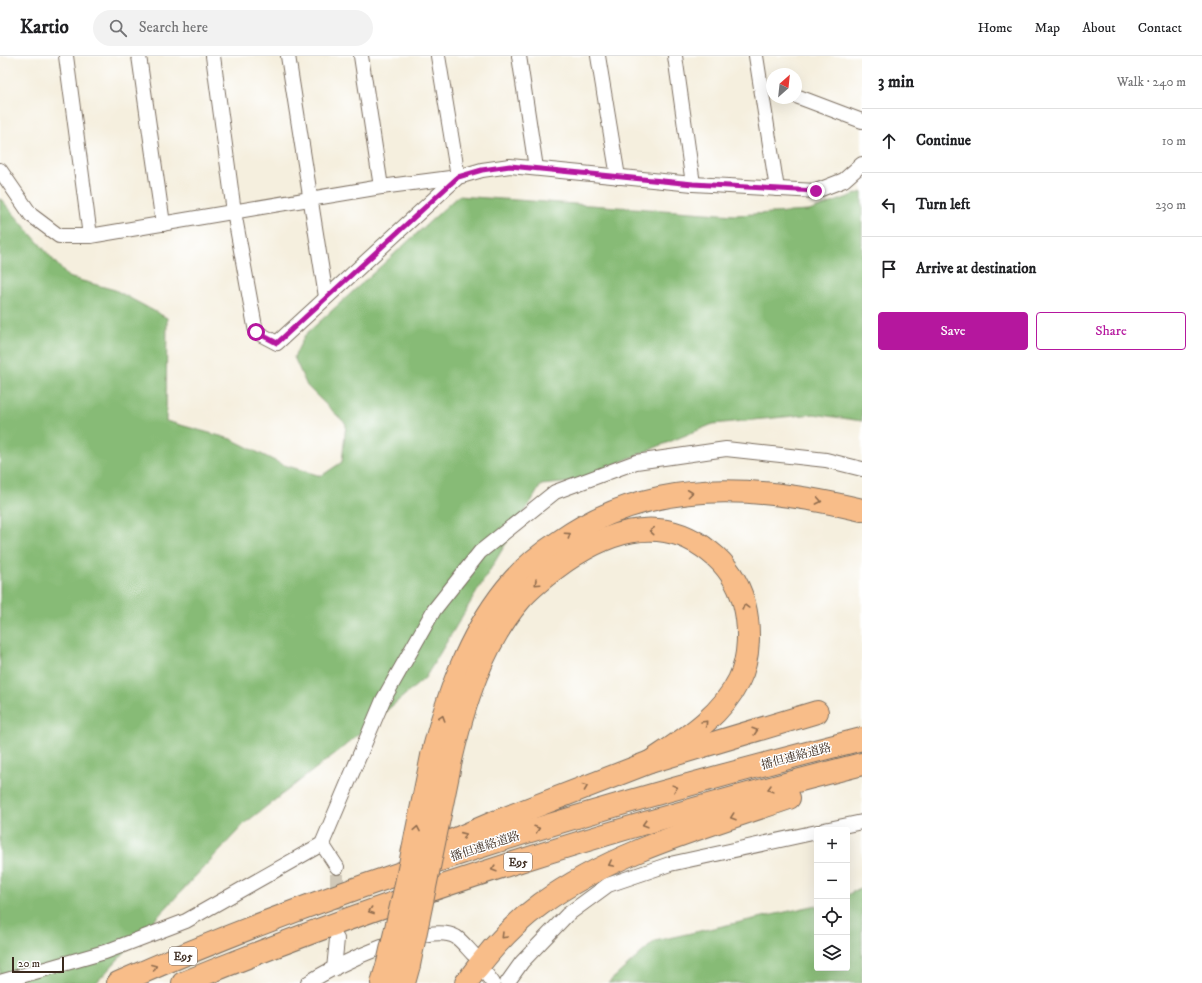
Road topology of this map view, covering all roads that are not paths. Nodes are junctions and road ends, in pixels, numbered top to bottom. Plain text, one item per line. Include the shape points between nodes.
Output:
1 (66, 56) edge
2 (139, 56) edge
3 (213, 56) edge
4 (288, 56) edge
5 (361, 56) edge
6 (438, 56) edge
7 (519, 56) edge
8 (598, 56) edge
9 (675, 56) edge
10 (756, 56) edge
11 (766, 85) edge
12 (802, 98) edge
13 (768, 104) edge
14 (862, 122) edge
15 (862, 164) edge
16 (536, 168) junction
17 (0, 170) edge
18 (458, 177) junction
19 (618, 177) junction
20 (693, 184) junction
21 (381, 188) junction
22 (777, 189) junction
23 (310, 199) junction
24 (234, 212) junction
25 (163, 224) junction
26 (90, 236) junction
27 (326, 297) junction
28 (862, 469) edge
29 (862, 510) edge
30 (817, 712) dead end
31 (862, 739) edge
32 (441, 758) junction
33 (650, 762) junction
34 (862, 764) edge
35 (862, 772) edge
36 (862, 822) edge
37 (838, 827) edge
38 (814, 833) edge
39 (322, 844) junction
40 (338, 867) tunnel mouth
41 (249, 929) junction
42 (337, 939) tunnel mouth
43 (473, 954) dead end
44 (334, 969) junction
45 (385, 973) edge
46 (406, 974) edge
47 (0, 982) edge
48 (118, 983) edge
49 (183, 983) edge
50 (308, 983) edge
51 (466, 983) edge
52 (507, 983) edge

1 - 26 street
2 - 25 street
3 - 24 street
4 - 23 street
5 - 21 street
6 - 18 street
7 - 16 street
8 - 19 street
9 - 20 street
10 - 11 street
12 - 14 street
13 - 22 street
15 - 22 street via 844,180 816,191
16 - 18 street via 510,166
16 - 19 street
17 - 26 street via 32,215 59,236
18 - 21 street
18 - 27 street
19 - 20 street
20 - 22 street
21 - 23 street
23 - 24 street
23 - 27 street
24 - 25 street
24 - 27 street via 256,332 277,343
25 - 26 street
28 - 39 street via 826,460 726,449 636,462 555,492 480,552 434,610 383,700
32 -> 29 highway via 441,719 454,682 488,614 524,570 572,532 630,505 665,496 700,492 737,490 782,494
33 -> 30 highway
41 -> 31 highway, 播但連絡道路 / E95 via 374,883 572,818
33 -> 32 highway via 700,728 721,706 739,680 748,644 748,629 740,591 724,563 699,543 675,532 640,530 607,537 571,556 538,581 519,601 487,652 460,723
45 -> 32 highway, bridge
32 - 46 highway, bridge
41 -> 33 highway via 495,822
34 -> 49 highway, 播但連絡道路 / E95 via 618,832 480,874 261,951
35 -> 51 highway via 662,842 598,871 541,904 517,924 494,946
36 - 37 street
38 - 52 street via 670,864 608,885 567,915 522,962
39 - 40 street
39 - 47 street via 186,921 105,952
48 -> 41 highway, 播但連絡道路 / E95
42 - 44 street
43 - 44 street via 455,936 429,933 379,946
44 - 50 street

